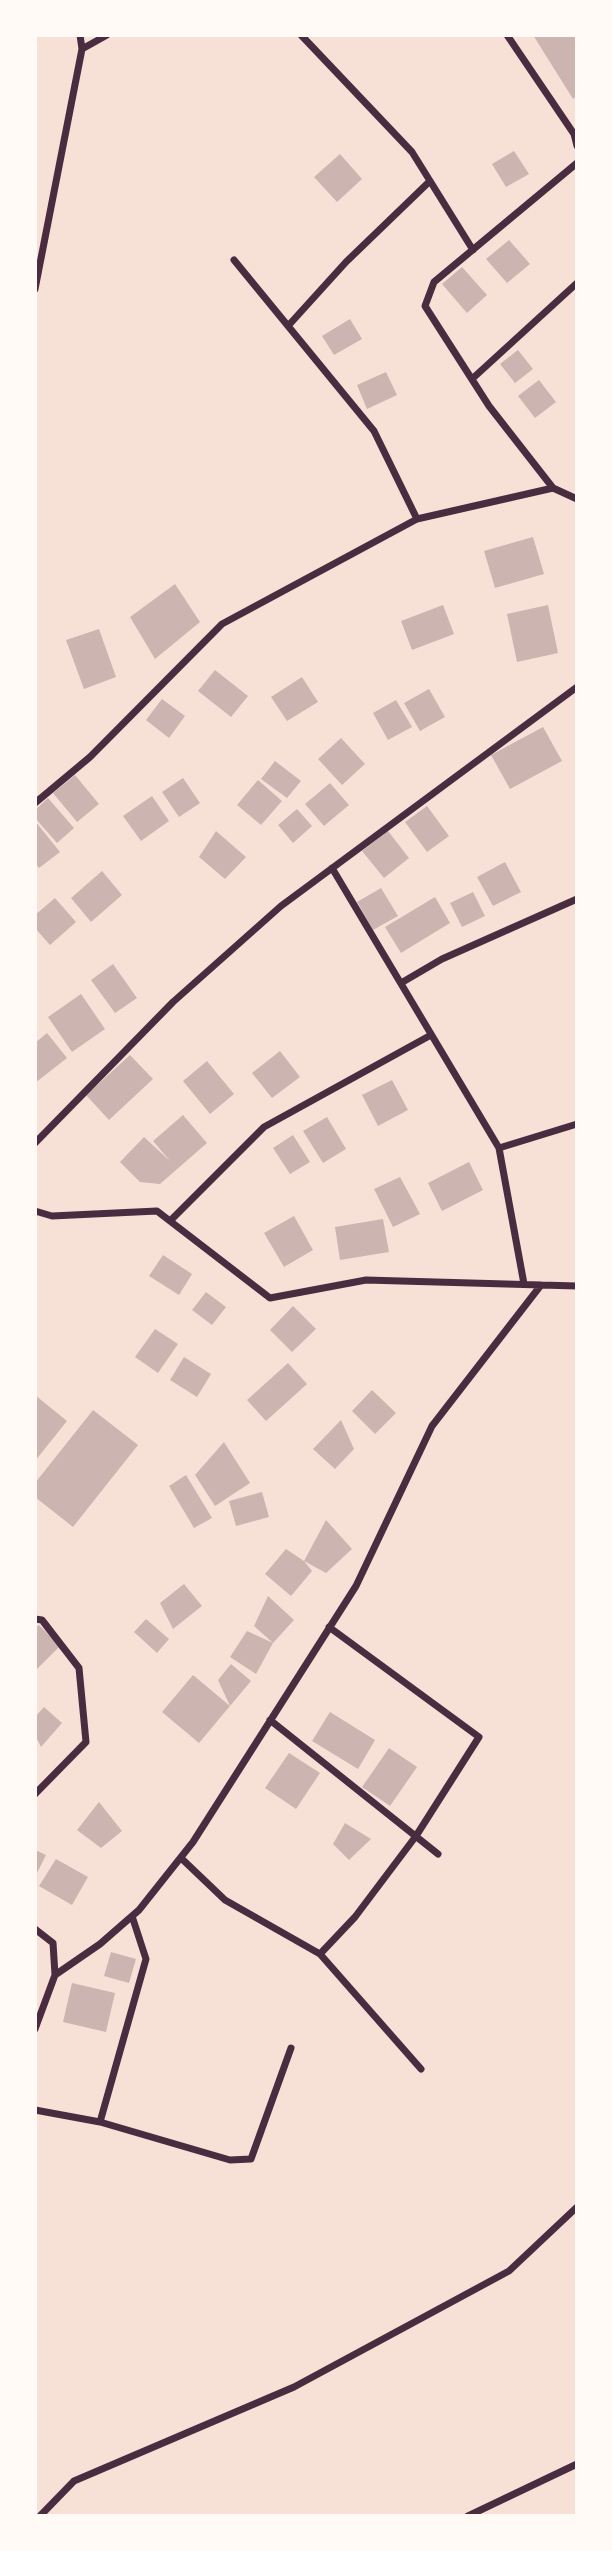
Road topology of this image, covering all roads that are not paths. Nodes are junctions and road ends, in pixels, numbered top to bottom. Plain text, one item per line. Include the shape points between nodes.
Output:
1 (79, 35) edge
2 (107, 35) edge
3 (301, 35) edge
4 (507, 35) edge
5 (82, 49) junction
6 (577, 146) edge
7 (577, 163) edge
8 (430, 181) junction
9 (473, 250) junction
10 (234, 260) dead end
11 (577, 283) edge
12 (35, 289) edge
13 (288, 326) junction
14 (472, 379) junction
15 (553, 488) junction
16 (577, 499) edge
17 (417, 519) junction
18 (577, 687) edge
19 (35, 803) edge
20 (332, 868) junction
21 (577, 899) edge
22 (401, 983) junction
23 (431, 1035) junction
24 (577, 1124) edge
25 (35, 1143) edge
26 (499, 1148) junction
27 (35, 1211) edge
28 (170, 1221) junction
29 (524, 1284) junction
30 (541, 1285) junction
31 (577, 1286) edge
32 (35, 1619) edge
33 (329, 1627) junction
34 (271, 1720) junction
35 (35, 1794) edge
36 (416, 1836) junction
37 (438, 1854) dead end
38 (181, 1858) junction
39 (132, 1916) junction
40 (35, 1929) edge
41 (320, 1954) junction
42 (55, 1975) junction
43 (35, 2029) edge
44 (291, 2048) dead end
45 (421, 2069) dead end
46 (35, 2110) edge
47 (100, 2122) junction
48 (577, 2207) edge
49 (577, 2464) edge
50 (40, 2516) edge
51 (468, 2516) edge

1 - 5 street
2 - 5 street
3 - 8 street via 412,152
4 - 6 street via 574,134
5 - 12 street
7 - 9 street
8 - 9 street
8 - 13 street
9 - 14 street via 434,282 425,306
10 - 13 street
11 - 14 street
13 - 17 street via 374,431
14 - 15 street
15 - 16 street
15 - 17 street
17 - 19 street via 222,624 90,757
18 - 20 street
20 - 22 street
20 - 25 street via 281,906 173,1002
21 - 22 street via 442,959
22 - 23 street
23 - 26 street
23 - 28 street via 264,1126
24 - 26 street
26 - 29 street
27 - 28 street via 52,1216 157,1211
28 - 29 street via 270,1298 366,1280
29 - 30 street
30 - 31 street
30 - 33 street via 432,1426 356,1586
32 - 35 street via 41,1620 79,1668 86,1742
33 - 34 street
33 - 36 street via 479,1737
34 - 36 street
34 - 38 street
36 - 37 street
36 - 41 street via 355,1917
38 - 39 street
38 - 41 street via 225,1900
39 - 42 street
39 - 47 street via 146,1959
40 - 42 street via 53,1943
41 - 45 street
42 - 43 street
44 - 47 street via 251,2159 230,2160
46 - 47 street
48 - 50 street via 509,2271 294,2387 74,2481
49 - 51 street

